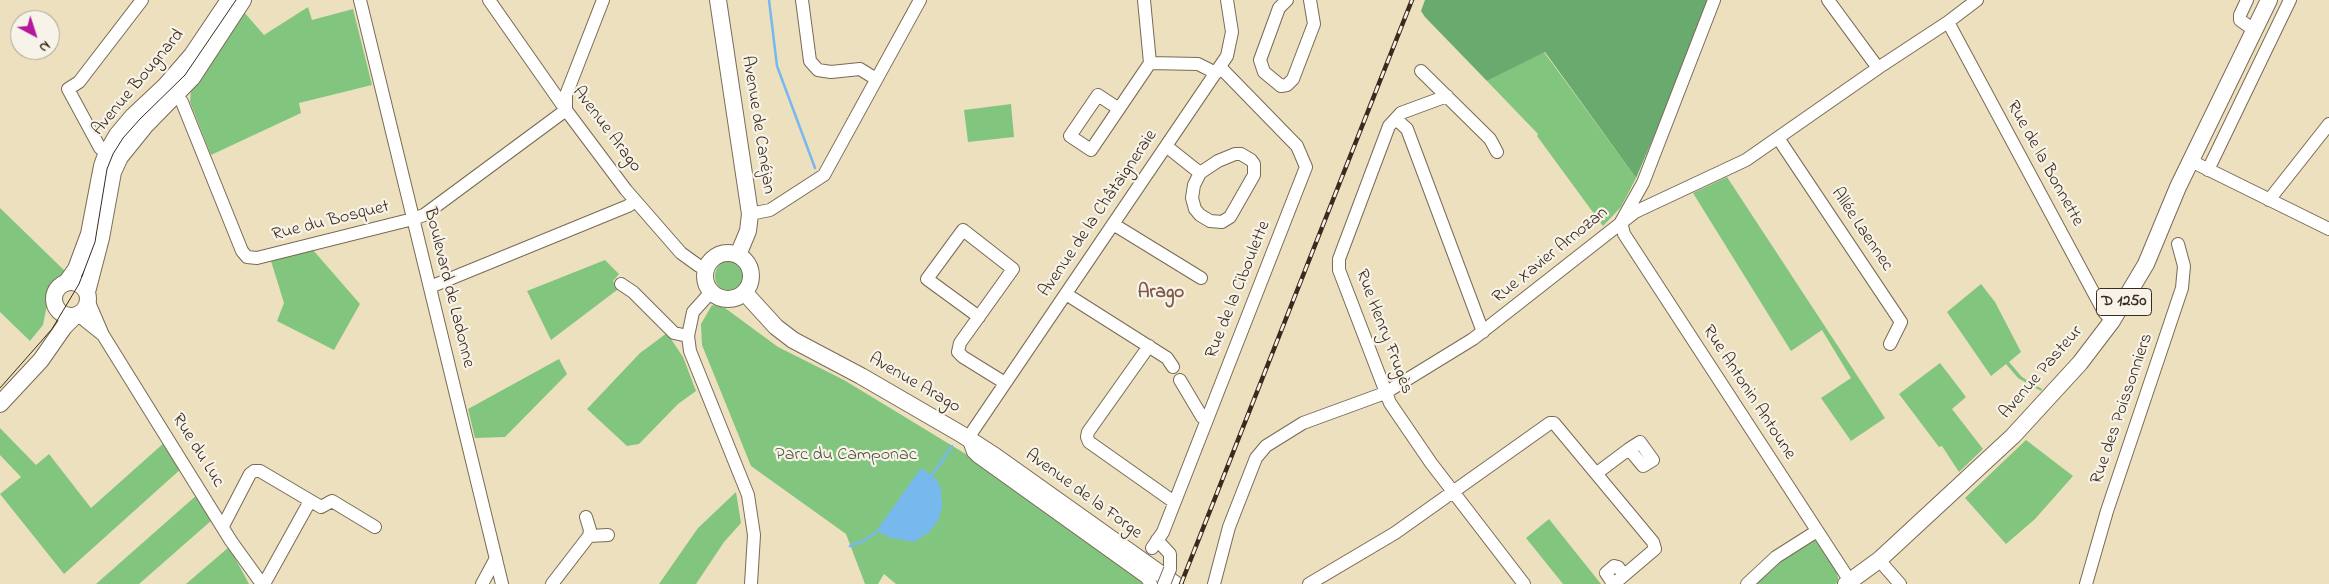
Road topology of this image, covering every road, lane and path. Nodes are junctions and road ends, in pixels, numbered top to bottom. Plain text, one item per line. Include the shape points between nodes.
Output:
1 (142, 0) edge
2 (229, 0) edge
3 (243, 0) edge
4 (360, 0) edge
5 (489, 0) edge
6 (603, 0) edge
7 (718, 0) edge
8 (802, 0) edge
9 (920, 0) edge
10 (1144, 0) edge
11 (1227, 0) edge
12 (1287, 0) edge
13 (1310, 0) edge
14 (1714, 0) edge
15 (1828, 0) edge
16 (1977, 0) edge
17 (2247, 0) edge
18 (2269, 0) edge
19 (2290, 0) edge
20 (1948, 22) junction
21 (2254, 30) junction
22 (1150, 63) junction
23 (1878, 68) junction
24 (1218, 70) junction
25 (1421, 70) dead end
26 (876, 79) junction
27 (176, 95) junction
28 (1447, 96) junction
29 (1119, 109) dead end
30 (566, 110) junction
31 (1396, 119) junction
32 (2329, 124) edge
33 (1778, 138) junction
34 (1166, 146) junction
35 (107, 152) junction
36 (1497, 152) dead end
37 (2191, 161) junction
38 (2208, 170) junction
39 (1200, 173) junction
40 (2269, 200) junction
41 (635, 201) junction
42 (750, 214) junction
43 (413, 219) junction
44 (1620, 222) junction
45 (1113, 224) junction
46 (2329, 229) edge
47 (2178, 244) dead end
48 (738, 255) junction
49 (706, 268) junction
50 (1201, 278) dead end
51 (66, 283) junction
52 (621, 284) dead end
53 (430, 287) junction
54 (711, 292) junction
55 (745, 293) junction
56 (1066, 294) junction
57 (88, 296) junction
58 (57, 310) junction
59 (75, 316) junction
60 (978, 317) junction
61 (2112, 321) junction
62 (1483, 332) junction
63 (103, 335) junction
64 (688, 336) junction
65 (1890, 344) dead end
66 (1149, 346) junction
67 (33, 367) junction
68 (1173, 367) dead end
69 (1180, 380) dead end
70 (1005, 383) junction
71 (1385, 393) junction
72 (0, 404) edge
73 (1206, 420) junction
74 (968, 438) junction
75 (1629, 449) dead end
76 (1597, 473) junction
77 (1454, 493) junction
78 (310, 500) junction
79 (1174, 502) junction
80 (586, 517) dead end
81 (222, 526) junction
82 (375, 527) dead end
83 (1817, 531) junction
84 (608, 534) dead end
85 (589, 536) junction
86 (496, 558) junction
87 (1879, 560) junction
88 (1624, 575) dead end
89 (1172, 576) edge
90 (1848, 583) edge
91 (263, 584) edge
92 (482, 584) edge
93 (502, 584) edge
94 (552, 584) edge
95 (751, 584) edge
96 (1151, 584) edge
97 (1164, 584) edge
98 (1214, 584) edge
99 (1309, 584) edge
100 (1524, 584) edge
101 (1747, 584) edge
102 (1900, 584) edge
103 (2086, 584) edge

1 - 35 street via 78,82 68,89 100,148
2 - 35 main road, Avenue Bougnard via 192,55 133,116
3 - 27 main road, Avenue Bougnard via 203,63
4 - 43 street, Boulevard de Ladonne
5 - 30 street, Avenue Arago
6 - 30 street via 566,95
7 - 42 main road, Avenue de Canéjan
8 - 26 street via 810,61 818,70 860,70
9 - 26 street
10 - 22 street
11 - 24 street, Avenue de la Châtaigneraie via 1232,41
12 - 13 street via 1279,8 1260,60 1264,72 1281,86 1293,79 1314,24
14 - 44 street via 1643,183
15 - 23 street
16 - 20 street, Rue Xavier Arnozan
17 - 21 street via 2240,20
18 - 21 main road, Avenue Pasteur / D 1250
19 - 38 street
20 - 23 street, Rue Xavier Arnozan
20 - 61 street, Rue de la Bonnette via 2104,312
21 - 37 main road, Avenue Pasteur / D 1250
22 - 24 street via 1198,64
22 - 29 street
23 - 33 street, Rue Xavier Arnozan
24 - 34 street, Avenue de la Châtaigneraie
24 - 73 street, Rue de la Ciboulette via 1297,146 1306,167
25 - 28 street
26 - 42 street via 824,175 770,210
27 - 43 street, Rue du Bosquet via 182,102 247,257 257,258
27 - 57 main road, Avenue Bougnard via 128,145 113,172
28 - 31 street via 1401,113
28 - 36 street via 1490,139
30 - 41 street, Avenue Arago
30 - 43 street, Rue du Bosquet via 424,215
31 - 62 street via 1407,129
31 - 71 street, Rue Henry Frugès via 1389,126 1339,259 1339,270
32 - 40 street
33 - 44 street, Rue Xavier Arnozan via 1746,160
33 - 65 street, Allée Laennec via 1901,322
34 - 39 street
34 - 45 street, Avenue de la Châtaigneraie
35 - 51 main road, Avenue Bougnard via 89,234 76,269
37 - 38 street
37 - 61 main road, Avenue Pasteur / D 1250 via 2146,264
38 - 40 street
39 - 39 street via 1192,191 1195,209 1205,218 1217,222 1227,220 1234,212 1255,170 1251,160 1235,154
40 - 46 street
41 - 49 street, Avenue Arago via 681,253
41 - 53 street
42 - 48 main road, Avenue de Canéjan via 748,231
43 - 53 street, Boulevard de Ladonne
44 - 62 street, Rue Xavier Arnozan
44 - 83 street, Rue Antonin Antoune via 1624,234
45 - 50 street
45 - 56 street, Avenue de la Châtaigneraie
47 - 103 street, Rue des Poissonniers via 2184,266 2182,288 2107,511
48 - 49 main road via 719,255
48 - 55 main road via 752,272 750,287
49 - 54 main road via 706,284
51 - 57 main road via 79,284
51 - 58 main road, Avenue Bougnard via 55,293
52 - 64 street via 674,334
53 - 86 street, Boulevard de Ladonne
54 - 55 main road via 724,300 732,300
54 - 64 street via 696,307
55 - 74 main road, Avenue Arago via 776,327 793,340
56 - 66 street
56 - 70 street, Avenue de la Châtaigneraie
57 - 59 main road, Avenue Bougnard via 85,310
57 - 63 street, Rue du Luc
58 - 59 main road via 66,316
58 - 67 main road, Avenue Bougnard via 55,322
59 - 63 street, Rue du Luc
59 - 67 main road, Avenue Bougnard
60 - 60 street via 927,279 963,230 1012,269
60 - 70 street via 960,343 958,352
61 - 87 main road, Avenue Pasteur / D 1250 via 2080,363 2025,424
62 - 71 street, Rue Xavier Arnozan
63 - 81 street, Rue du Luc
64 - 95 street via 690,351 748,496 754,535
66 - 68 street via 1168,358
66 - 79 street via 1087,437 1089,442
67 - 72 main road, Avenue Bougnard
69 - 73 street
70 - 74 street, Avenue de la Châtaigneraie
71 - 77 street, Rue Henry Frugès
71 - 98 street, Rue Xavier Arnozan via 1303,423 1266,446 1256,458 1229,526
73 - 79 street, Rue de la Ciboulette
74 - 89 main road, Avenue de la Forge
74 - 96 street via 977,456 1146,577
75 - 76 street
76 - 77 street via 1554,423 1550,423
76 - 88 street via 1653,542 1655,550
77 - 99 street via 1395,533
77 - 100 street, Rue Henry Frugès
78 - 81 street via 260,471 254,471
78 - 82 street via 321,507 332,501
78 - 91 street
79 - 89 street, Rue de la Ciboulette via 1155,544 1170,554
80 - 85 street
81 - 91 street, Rue du Luc via 248,568
83 - 90 street, Rue Antonin Antoune
83 - 101 street via 1776,557
84 - 85 street
85 - 94 street
86 - 92 street
86 - 93 street, Boulevard de Ladonne
87 - 90 main road, Avenue Pasteur / D 1250
87 - 102 street
89 - 97 street, bridge

